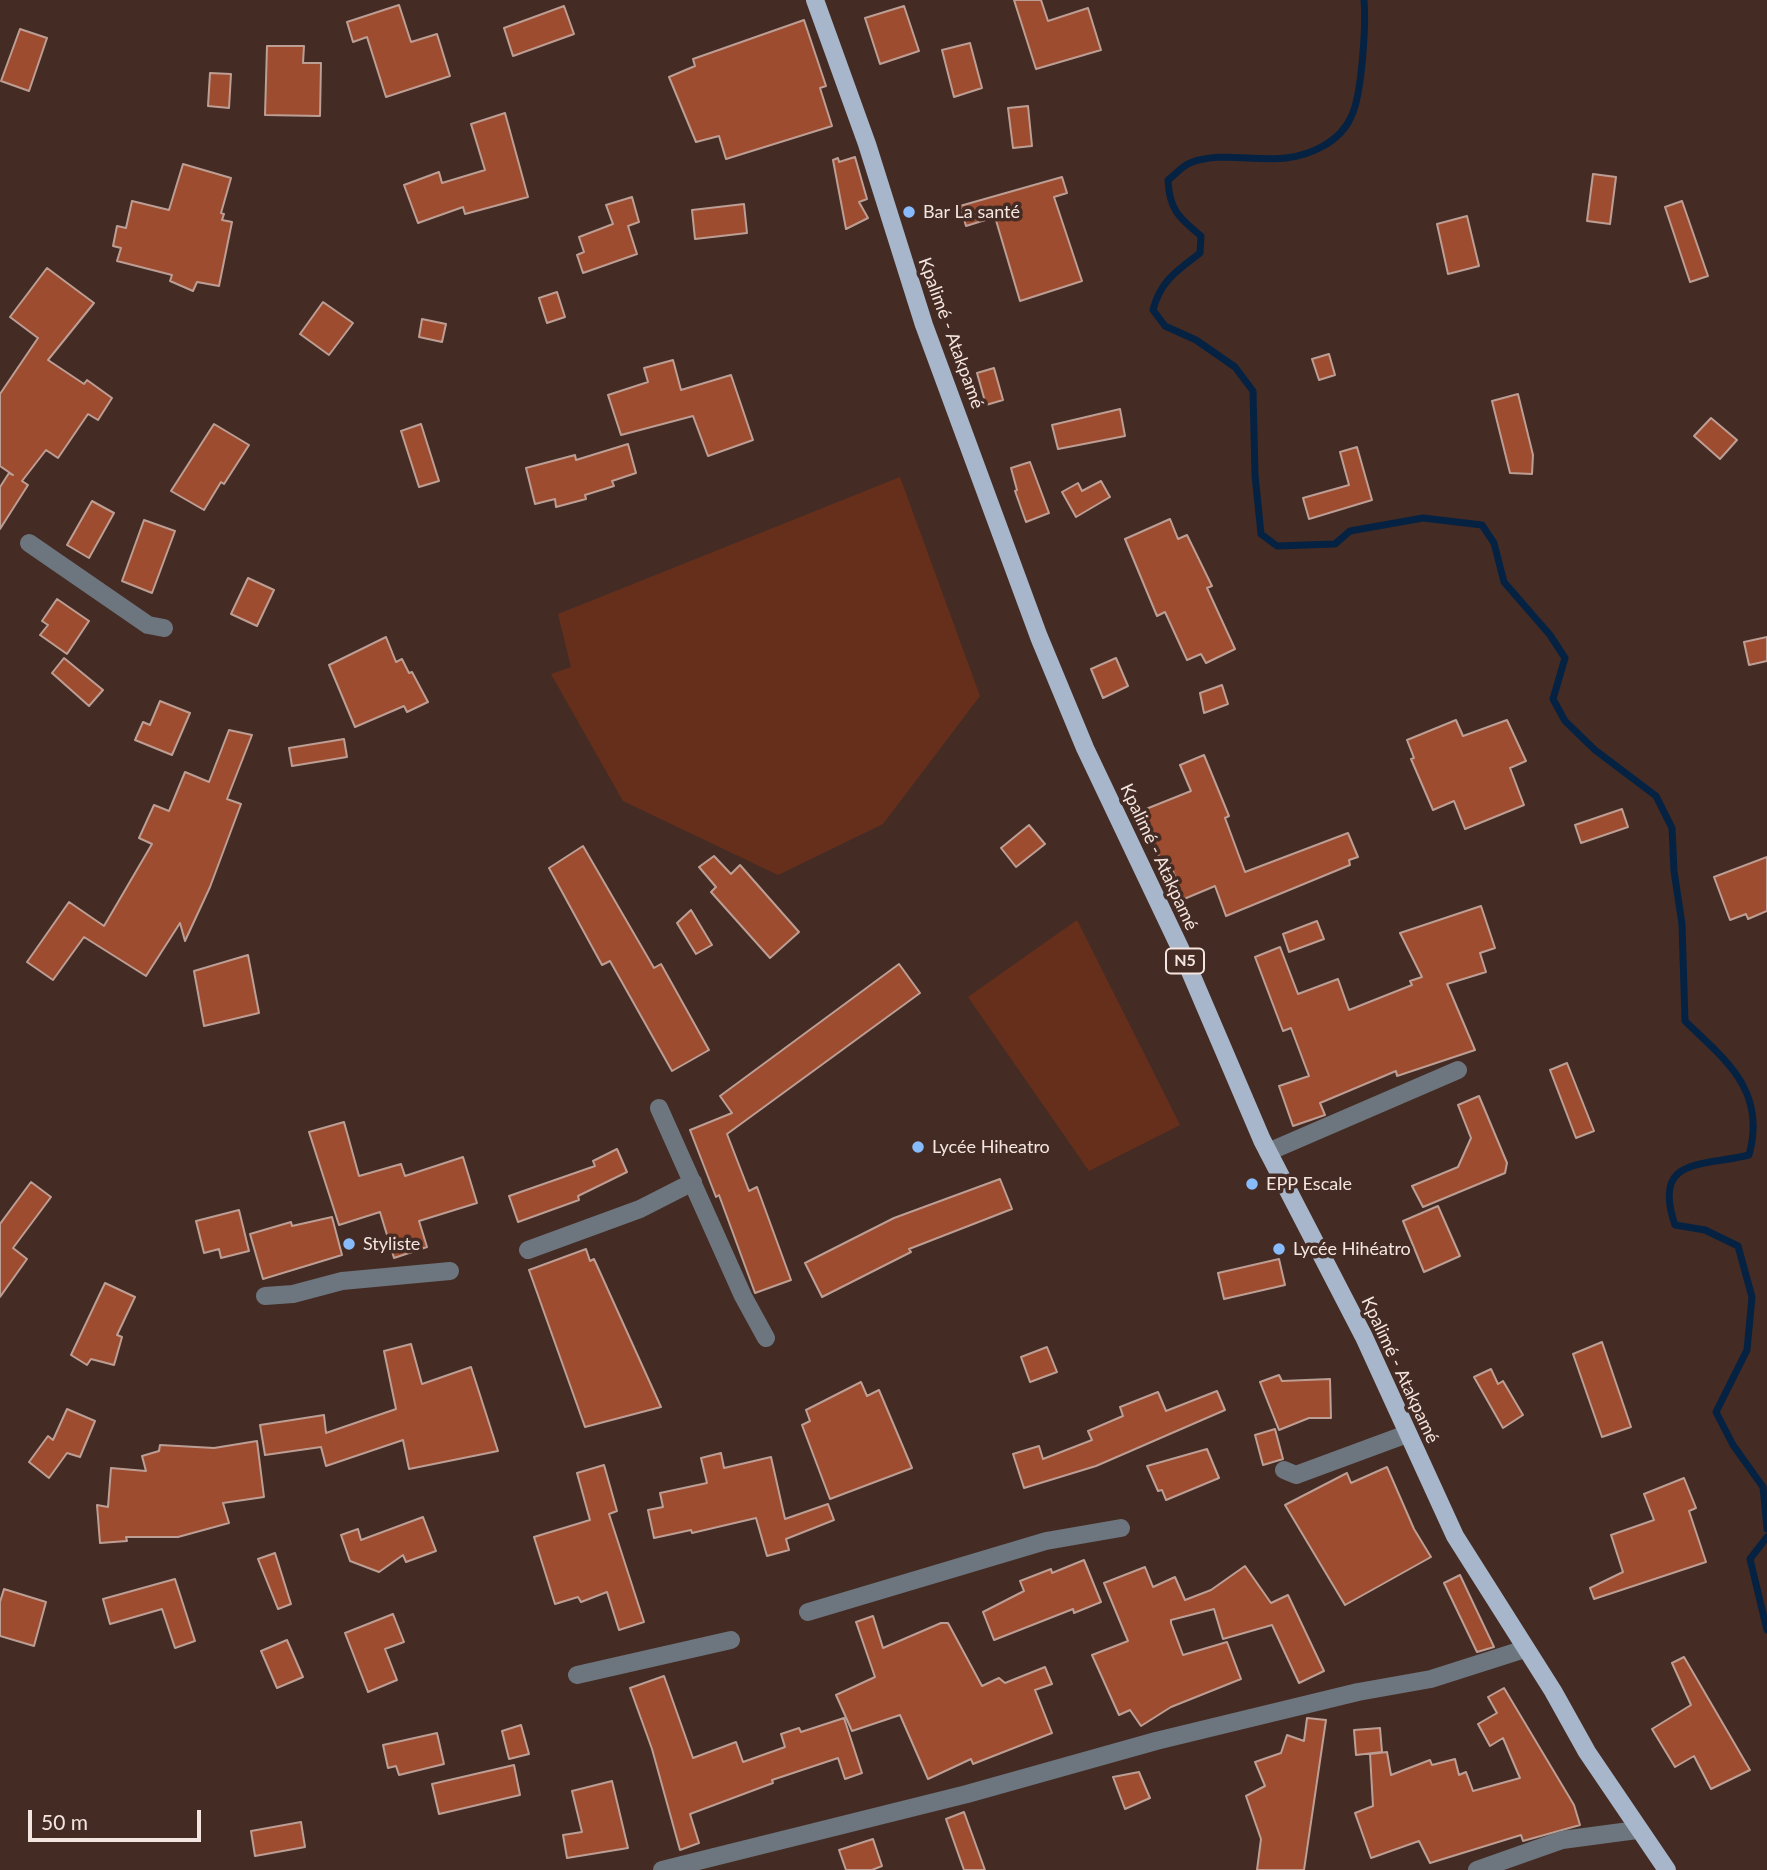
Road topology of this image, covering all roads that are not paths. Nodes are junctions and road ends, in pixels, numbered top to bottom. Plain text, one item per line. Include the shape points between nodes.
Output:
1 (815, 0) edge
2 (29, 543) dead end
3 (164, 628) dead end
4 (1458, 1070) dead end
5 (659, 1108) dead end
6 (1268, 1152) junction
7 (693, 1182) junction
8 (528, 1250) dead end
9 (450, 1271) dead end
10 (265, 1296) dead end
11 (766, 1338) dead end
12 (1407, 1434) junction
13 (1284, 1470) dead end
14 (1121, 1528) dead end
15 (808, 1612) dead end
16 (731, 1640) dead end
17 (1525, 1650) junction
18 (577, 1675) dead end
19 (1637, 1830) junction
20 (663, 1870) edge
21 (1477, 1870) edge
22 (1667, 1870) edge

1 - 6 main road, Kpalimé - Atakpamé / N5 via 867,144 924,325 1039,636 1084,748 1180,948
2 - 3 street via 148,625
4 - 6 street
5 - 7 street
6 - 12 main road, Kpalimé - Atakpamé / N5 via 1364,1337
7 - 8 street via 640,1209
7 - 11 street
9 - 10 street via 342,1281
12 - 13 street via 1296,1475
12 - 17 main road, Kpalimé - Atakpamé / N5 via 1455,1536
14 - 15 street via 1046,1541
16 - 18 street
17 - 19 main road, Kpalimé - Atakpamé / N5
17 - 20 street via 1431,1679 1229,1722
19 - 21 street via 1562,1840
19 - 22 main road, Kpalimé - Atakpamé / N5

